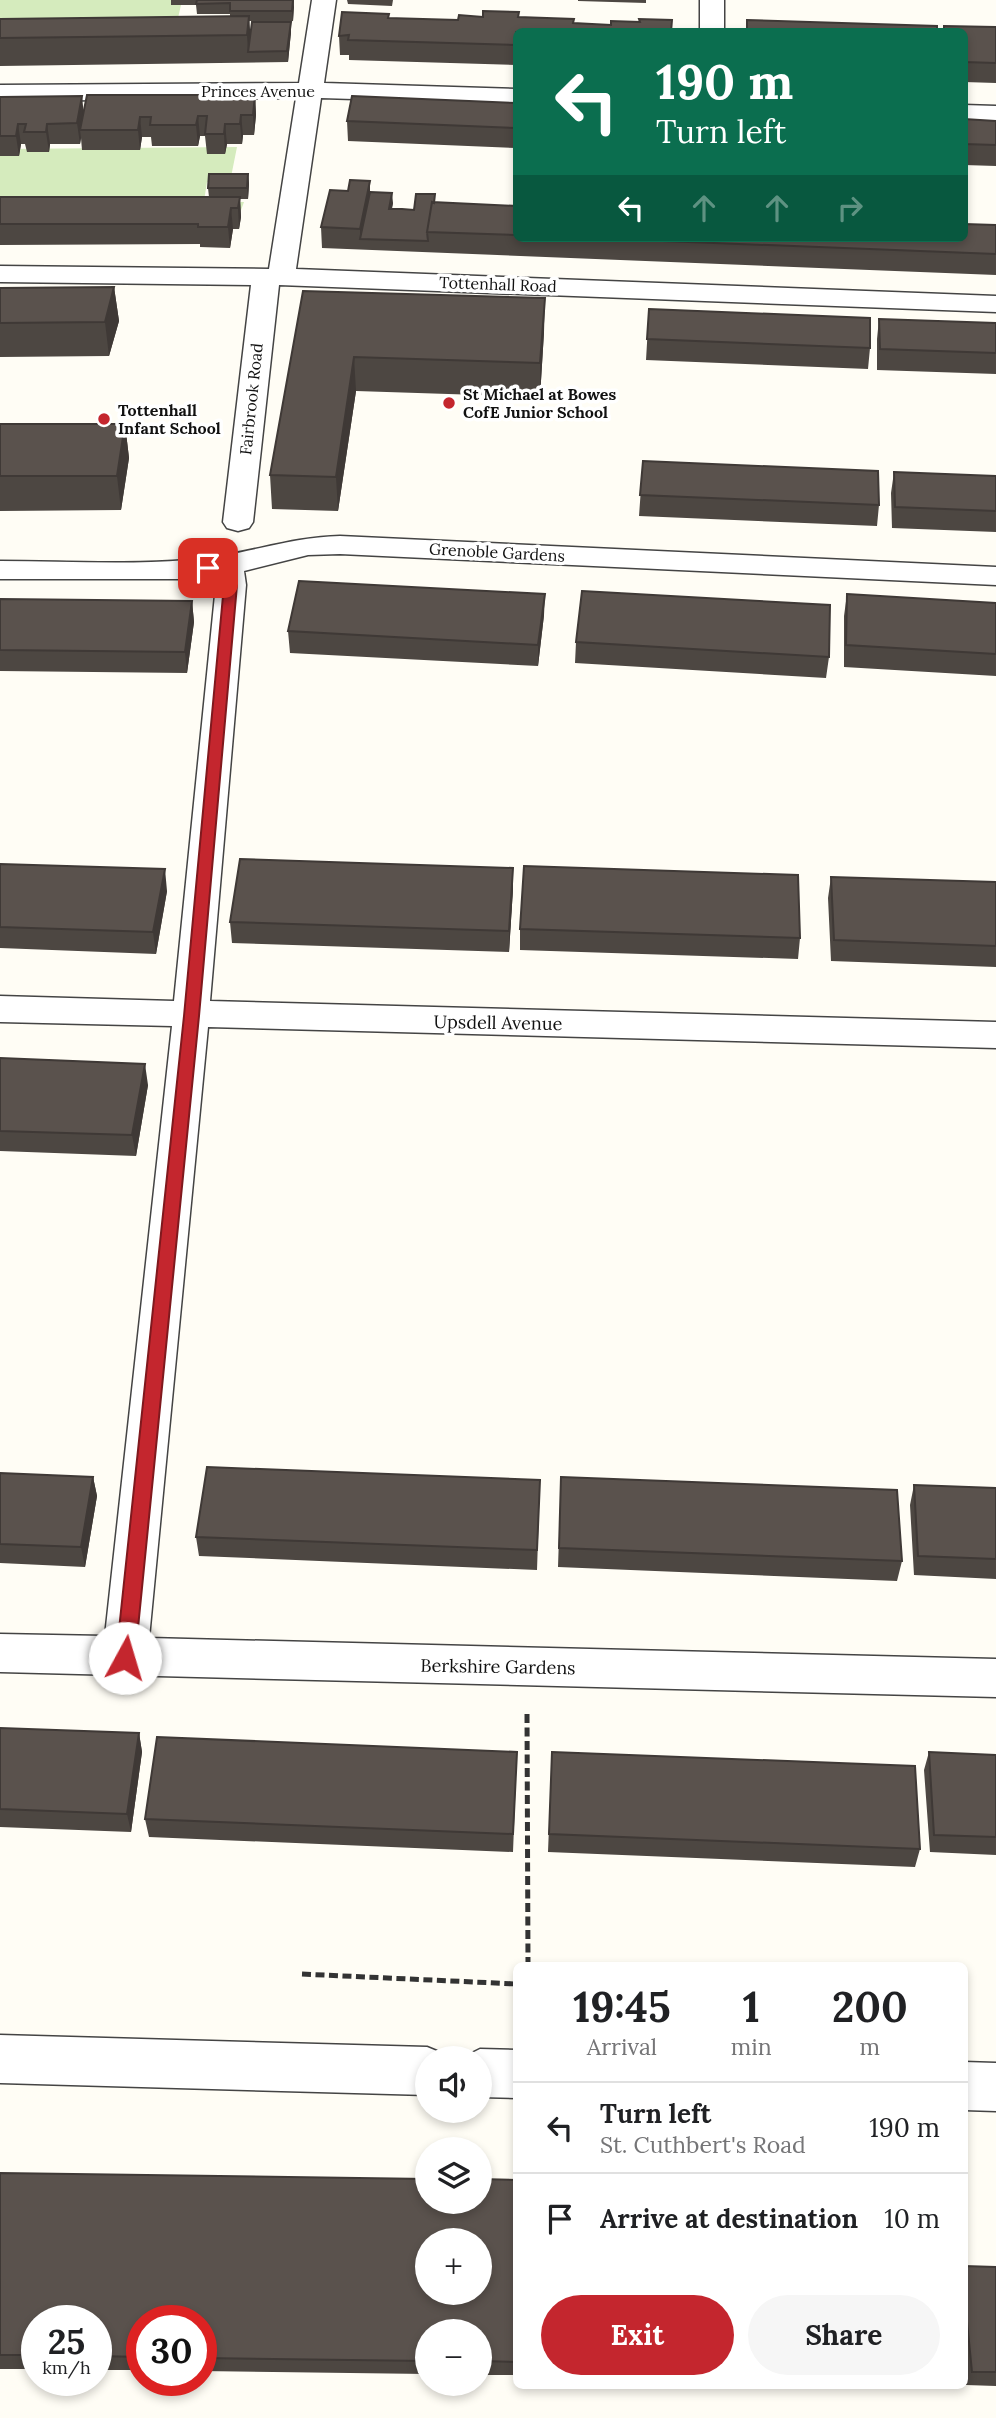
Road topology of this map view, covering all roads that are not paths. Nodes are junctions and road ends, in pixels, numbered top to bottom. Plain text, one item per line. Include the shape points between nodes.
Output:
1 (712, 0) edge
2 (323, 2) edge
3 (295, 5) edge
4 (712, 28) edge
5 (311, 90) junction
6 (0, 93) edge
7 (513, 97) edge
8 (968, 113) edge
9 (996, 114) edge
10 (0, 274) edge
11 (273, 277) junction
12 (996, 304) edge
13 (238, 522) dead end
14 (227, 565) junction
15 (0, 570) edge
16 (996, 576) edge
17 (0, 1009) edge
18 (191, 1016) junction
19 (996, 1035) edge
20 (0, 1653) edge
21 (125, 1658) junction
22 (996, 1678) edge
23 (0, 2059) edge
24 (415, 2071) edge
25 (492, 2073) edge
26 (513, 2074) edge
27 (968, 2086) edge
28 (996, 2087) edge

1 - 4 street
2 - 3 street
2 - 5 street, Fairbrook Road
5 - 6 street, Princes Avenue
5 - 7 street, Princes Avenue
5 - 11 street, Fairbrook Road
8 - 9 street
10 - 11 street, Tottenhall Road
11 - 12 street, Tottenhall Road
11 - 13 street, Fairbrook Road
14 - 15 street, Grenoble Gardens via 163,570
14 - 16 street, Grenoble Gardens via 308,546 340,545
14 - 18 street via 231,585
17 - 18 street, Upsdell Avenue
18 - 19 street, Upsdell Avenue
18 - 21 street
20 - 21 street, Berkshire Gardens
21 - 22 street, Berkshire Gardens
23 - 24 street
25 - 26 street
27 - 28 street

